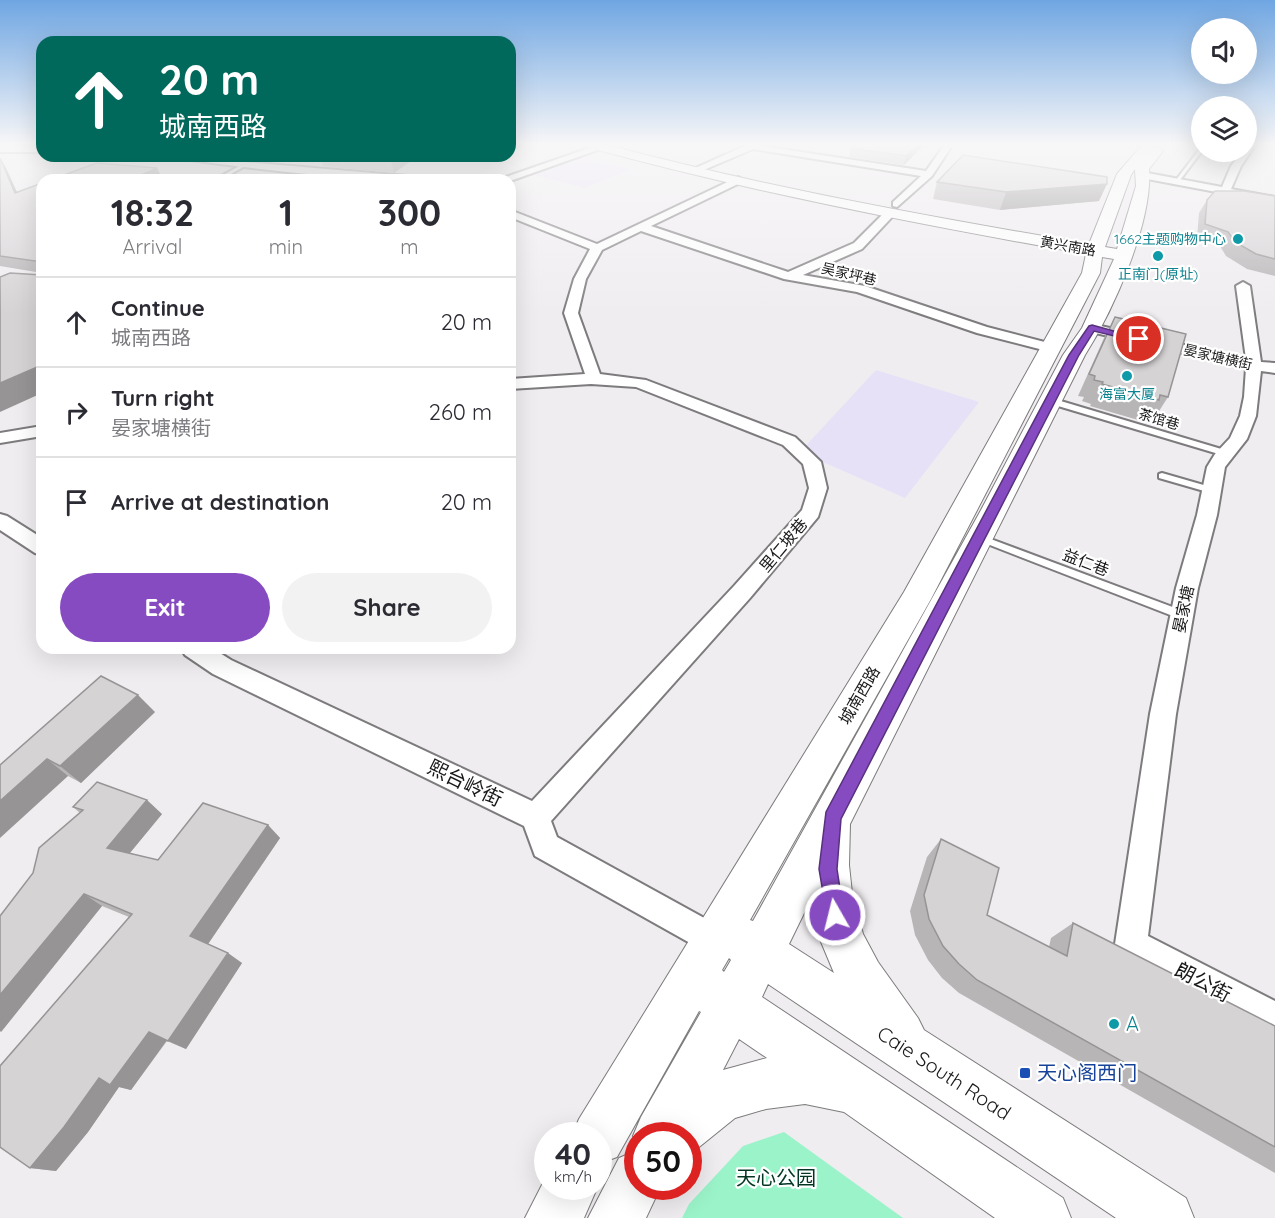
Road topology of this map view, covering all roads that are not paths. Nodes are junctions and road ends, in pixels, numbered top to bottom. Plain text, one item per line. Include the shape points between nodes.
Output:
1 (693, 201) edge
2 (849, 201) edge
3 (855, 201) edge
4 (901, 201) edge
5 (1113, 201) edge
6 (1132, 201) edge
7 (893, 209) junction
8 (516, 215) edge
9 (1104, 224) junction
10 (641, 227) junction
11 (1048, 238) junction
12 (597, 248) junction
13 (1107, 254) junction
14 (789, 276) junction
15 (1243, 286) dead end
16 (1092, 328) junction
17 (1051, 348) junction
18 (1265, 367) edge
19 (594, 378) junction
20 (516, 384) edge
21 (1051, 401) junction
22 (36, 432) edge
23 (0, 438) edge
24 (1225, 453) junction
25 (1162, 476) dead end
26 (1211, 490) junction
27 (0, 522) edge
28 (980, 538) junction
29 (36, 544) edge
30 (1182, 615) junction
31 (203, 654) edge
32 (536, 817) junction
33 (832, 818) junction
34 (1131, 944) joint
35 (724, 961) junction
36 (1275, 1020) edge
37 (919, 1056) junction
38 (854, 1090) junction
39 (609, 1122) edge
40 (665, 1122) edge
41 (688, 1122) edge
42 (563, 1200) edge
43 (626, 1200) edge
44 (553, 1218) edge
45 (616, 1218) edge
46 (1043, 1218) edge
47 (1166, 1218) edge

1 - 10 street
2 - 7 main road, 黄兴南路
3 - 7 main road, 黄兴南路
4 - 7 street
5 - 9 main road
6 - 13 main road
7 - 11 main road, 黄兴南路
7 - 14 street via 858,246
8 - 12 street
9 - 11 main road via 1093,232
9 - 13 main road
10 - 12 street
10 - 14 street, 吴家坪巷
11 - 13 main road, 黄兴南路
11 - 13 main road via 1089,263
12 - 19 street via 580,279 571,313
13 - 16 main road, 城南西路
13 - 17 main road, 城南西路
14 - 17 street, 吴家坪巷 via 860,290
15 - 18 street, 晏家塘
16 - 18 street, 晏家塘横街
16 - 21 main road, 城南西路
17 - 35 main road, 城南西路
18 - 24 street, 晏家塘 via 1241,434
19 - 20 street, 里仁坡巷
19 - 32 street, 里仁坡巷 via 640,383 789,441 812,462 818,488 811,512 750,584
21 - 24 lane, 茶馆巷
21 - 28 main road, 城南西路
22 - 23 street
24 - 26 street, 晏家塘 via 1216,467
25 - 26 lane
26 - 30 street, 晏家塘
27 - 29 street
28 - 30 lane, 益仁巷
28 - 33 main road, 城南西路
30 - 34 street, 晏家塘 via 1163,714
31 - 32 street, 熙台岭街 via 222,667
32 - 35 street via 545,846
33 - 35 main road, 城南西路
33 - 37 main road via 828,869 835,915 851,963 880,1011
34 - 36 street, 朗公街
35 - 37 main road, Caie South Road
35 - 38 main road
35 - 39 main road, 城南西路
35 - 40 main road, 城南西路
37 - 47 main road, Caie South Road
38 - 41 main road via 805,1079 766,1084 722,1096
38 - 46 main road
42 - 44 main road
43 - 45 main road

